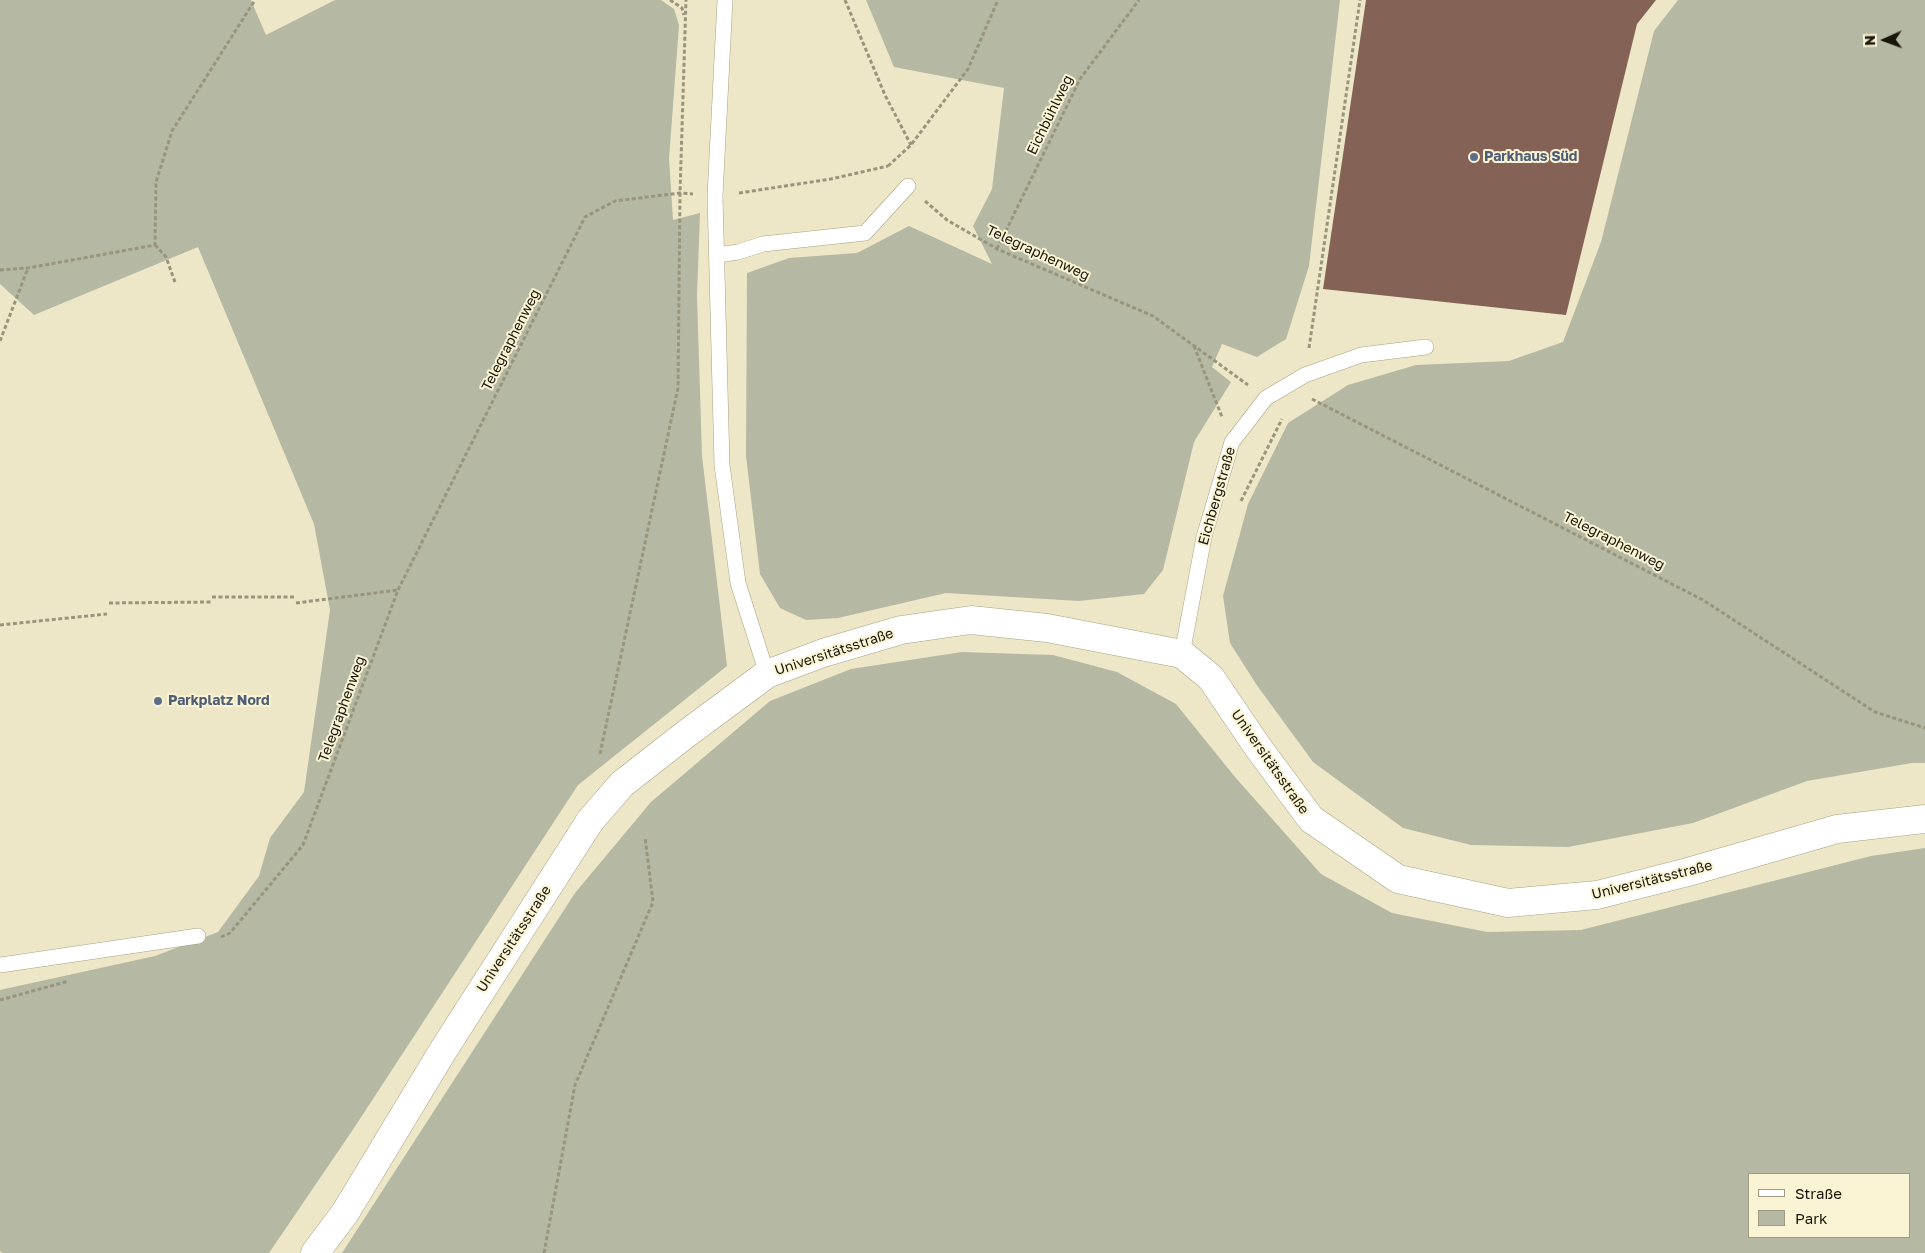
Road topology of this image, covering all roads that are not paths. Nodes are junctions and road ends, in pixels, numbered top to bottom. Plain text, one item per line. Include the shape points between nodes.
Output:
1 (725, 0) edge
2 (908, 186) road end
3 (718, 255) junction
4 (1426, 347) dead end
5 (1182, 654) junction
6 (767, 674) junction
7 (1925, 819) edge
8 (205, 938) road end
9 (0, 965) edge
10 (315, 1253) edge

1 - 3 lane, Universitätsstraße via 715,196
2 - 3 lane via 864,233 763,244
3 - 6 lane, Universitätsstraße via 722,465 738,583
4 - 5 lane, Eichbergstraße via 1361,355 1305,375 1266,398 1232,442 1204,537
5 - 6 street, Universitätsstraße via 1047,628 971,620 901,630
5 - 7 street, Universitätsstraße via 1211,678 1311,820 1398,879 1508,903 1597,895 1836,829
6 - 10 street, Universitätsstraße, bridge via 622,784 590,821 444,1049 345,1213
8 - 9 lane

